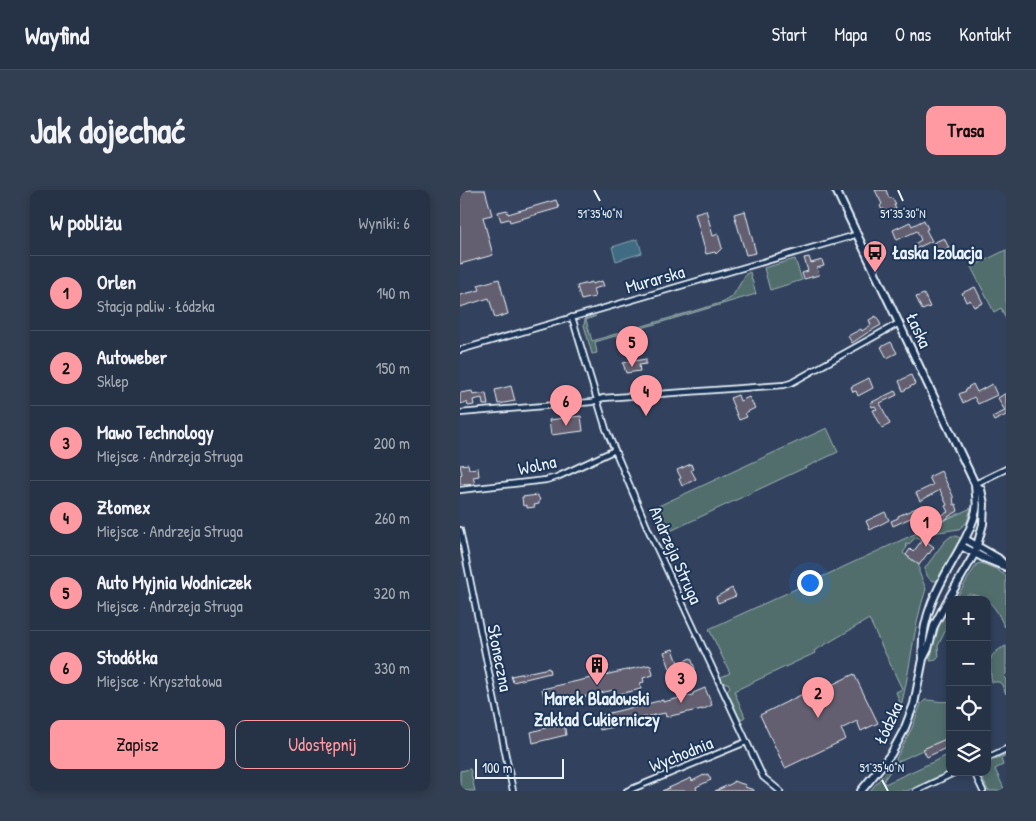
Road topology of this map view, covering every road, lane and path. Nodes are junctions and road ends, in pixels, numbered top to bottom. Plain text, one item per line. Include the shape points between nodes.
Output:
1 (836, 190) edge
2 (857, 234) junction
3 (572, 317) junction
4 (899, 323) junction
5 (460, 350) edge
6 (596, 400) junction
7 (460, 413) edge
8 (615, 450) junction
9 (1006, 469) edge
10 (975, 484) junction
11 (460, 490) edge
12 (460, 530) edge
13 (963, 542) junction
14 (976, 550) junction
15 (1006, 566) edge
16 (923, 660) junction
17 (746, 742) junction
18 (1006, 749) edge
19 (991, 756) edge
20 (948, 776) edge
21 (976, 776) edge
22 (513, 791) edge
23 (627, 791) edge
24 (780, 791) edge
25 (861, 791) edge
26 (916, 791) edge
27 (983, 791) edge

1 - 2 main road, Łaska
2 - 3 street, Murarska
2 - 4 main road, Łaska
3 - 5 street, Murarska
3 - 6 street, Andrzeja Struga
4 - 6 street via 792,383
4 - 10 main road, Łaska
6 - 7 street
6 - 8 street, Andrzeja Struga
8 - 11 street, Wolna via 558,477
8 - 17 street, Andrzeja Struga
9 - 10 street
10 - 13 main road, Łaska via 976,510
10 - 14 main road, Łaska via 981,489 984,504
12 - 22 street, Słoneczna
13 - 14 main road
13 - 16 main road, Łódzka via 931,602 925,625
14 - 15 main road
14 - 16 main road, Łódzka via 940,613
16 - 25 main road, Łódzka via 915,700 904,730 891,754
17 - 23 street, Wychodnia
17 - 24 street, Andrzeja Struga via 764,777
18 - 19 street
20 - 26 street
21 - 27 street

